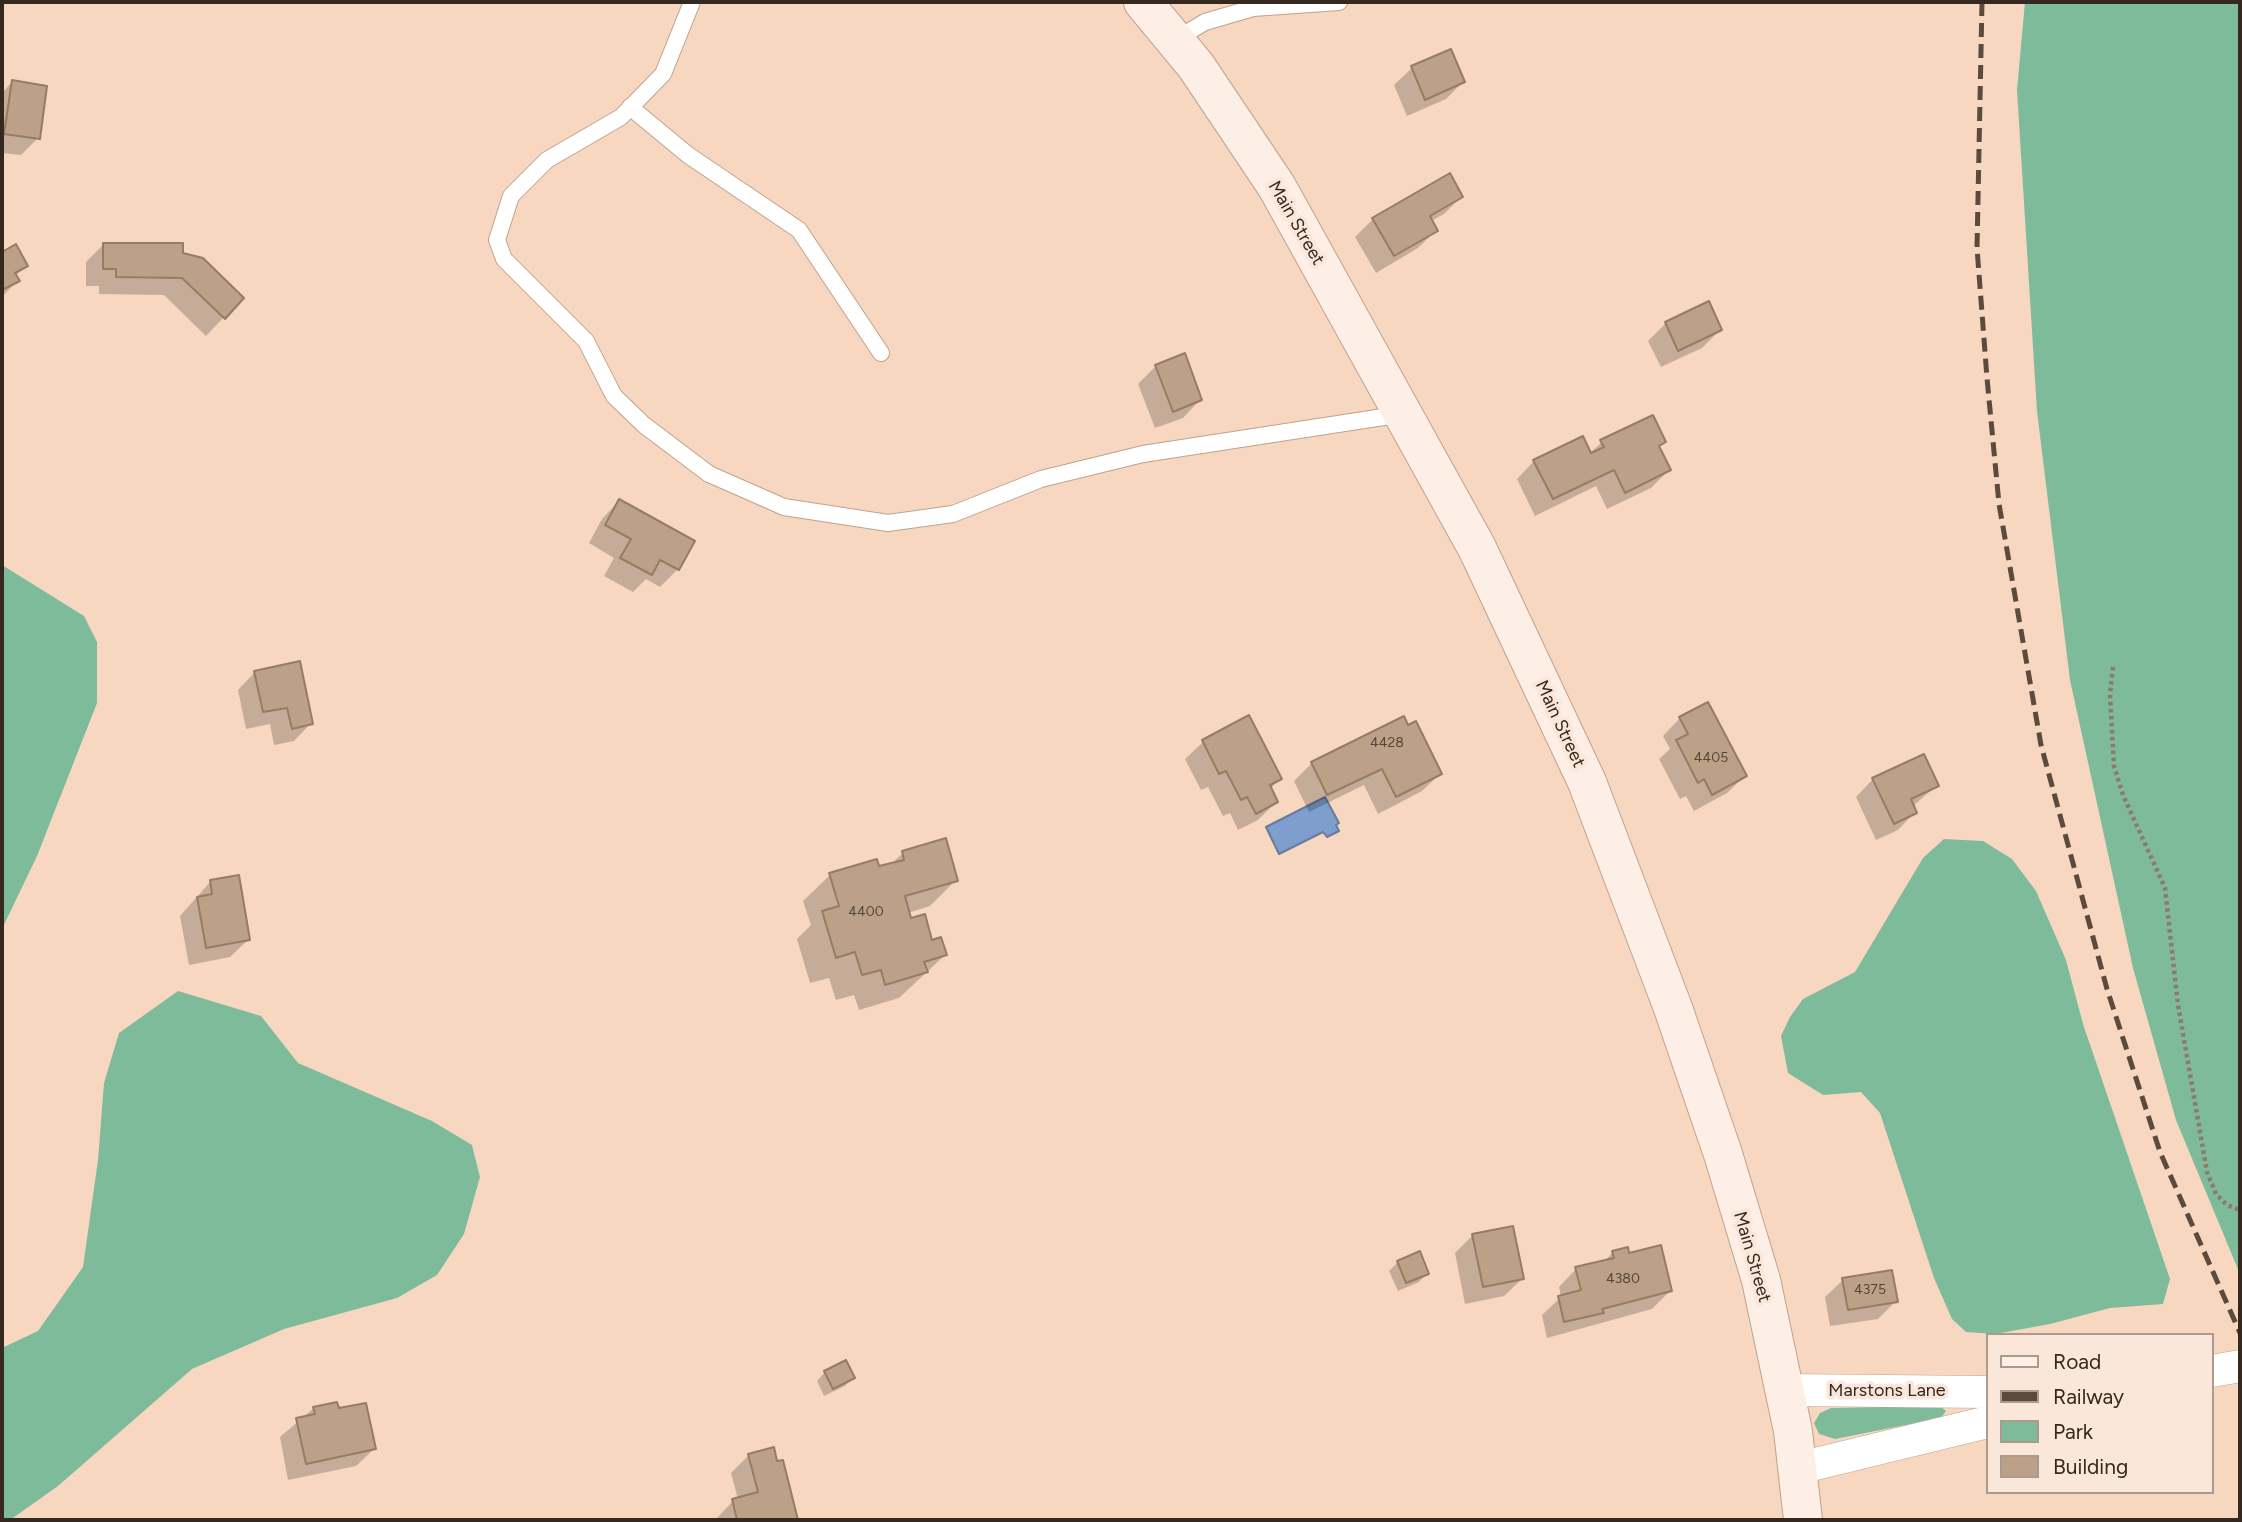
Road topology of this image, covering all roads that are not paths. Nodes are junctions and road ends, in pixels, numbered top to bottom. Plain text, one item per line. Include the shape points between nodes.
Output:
1 (692, 2) edge
2 (1143, 2) edge
3 (1339, 2) edge
4 (1175, 40) junction
5 (630, 107) junction
6 (881, 353) dead end
7 (1403, 414) junction
8 (2240, 1366) edge
9 (2214, 1371) edge
10 (1786, 1390) junction
11 (1986, 1392) edge
12 (1986, 1422) edge
13 (1799, 1468) junction
14 (1803, 1520) edge

1 - 5 lane via 663,74
2 - 4 main road, Main Street
3 - 4 lane via 1253,8 1205,22
4 - 7 main road, Main Street via 1277,187
5 - 6 lane via 688,155 799,230
5 - 7 lane via 621,117 547,160 511,196 497,240 504,260 586,341 614,396 644,425 709,474 785,508 888,523 953,514 1041,480 1143,454
7 - 10 main road, Main Street via 1477,548 1527,652 1587,782 1637,908 1723,1154 1761,1280
8 - 9 street
10 - 11 street, Marstons Lane
10 - 13 main road, Main Street
12 - 13 street
13 - 14 main road, Main Street

